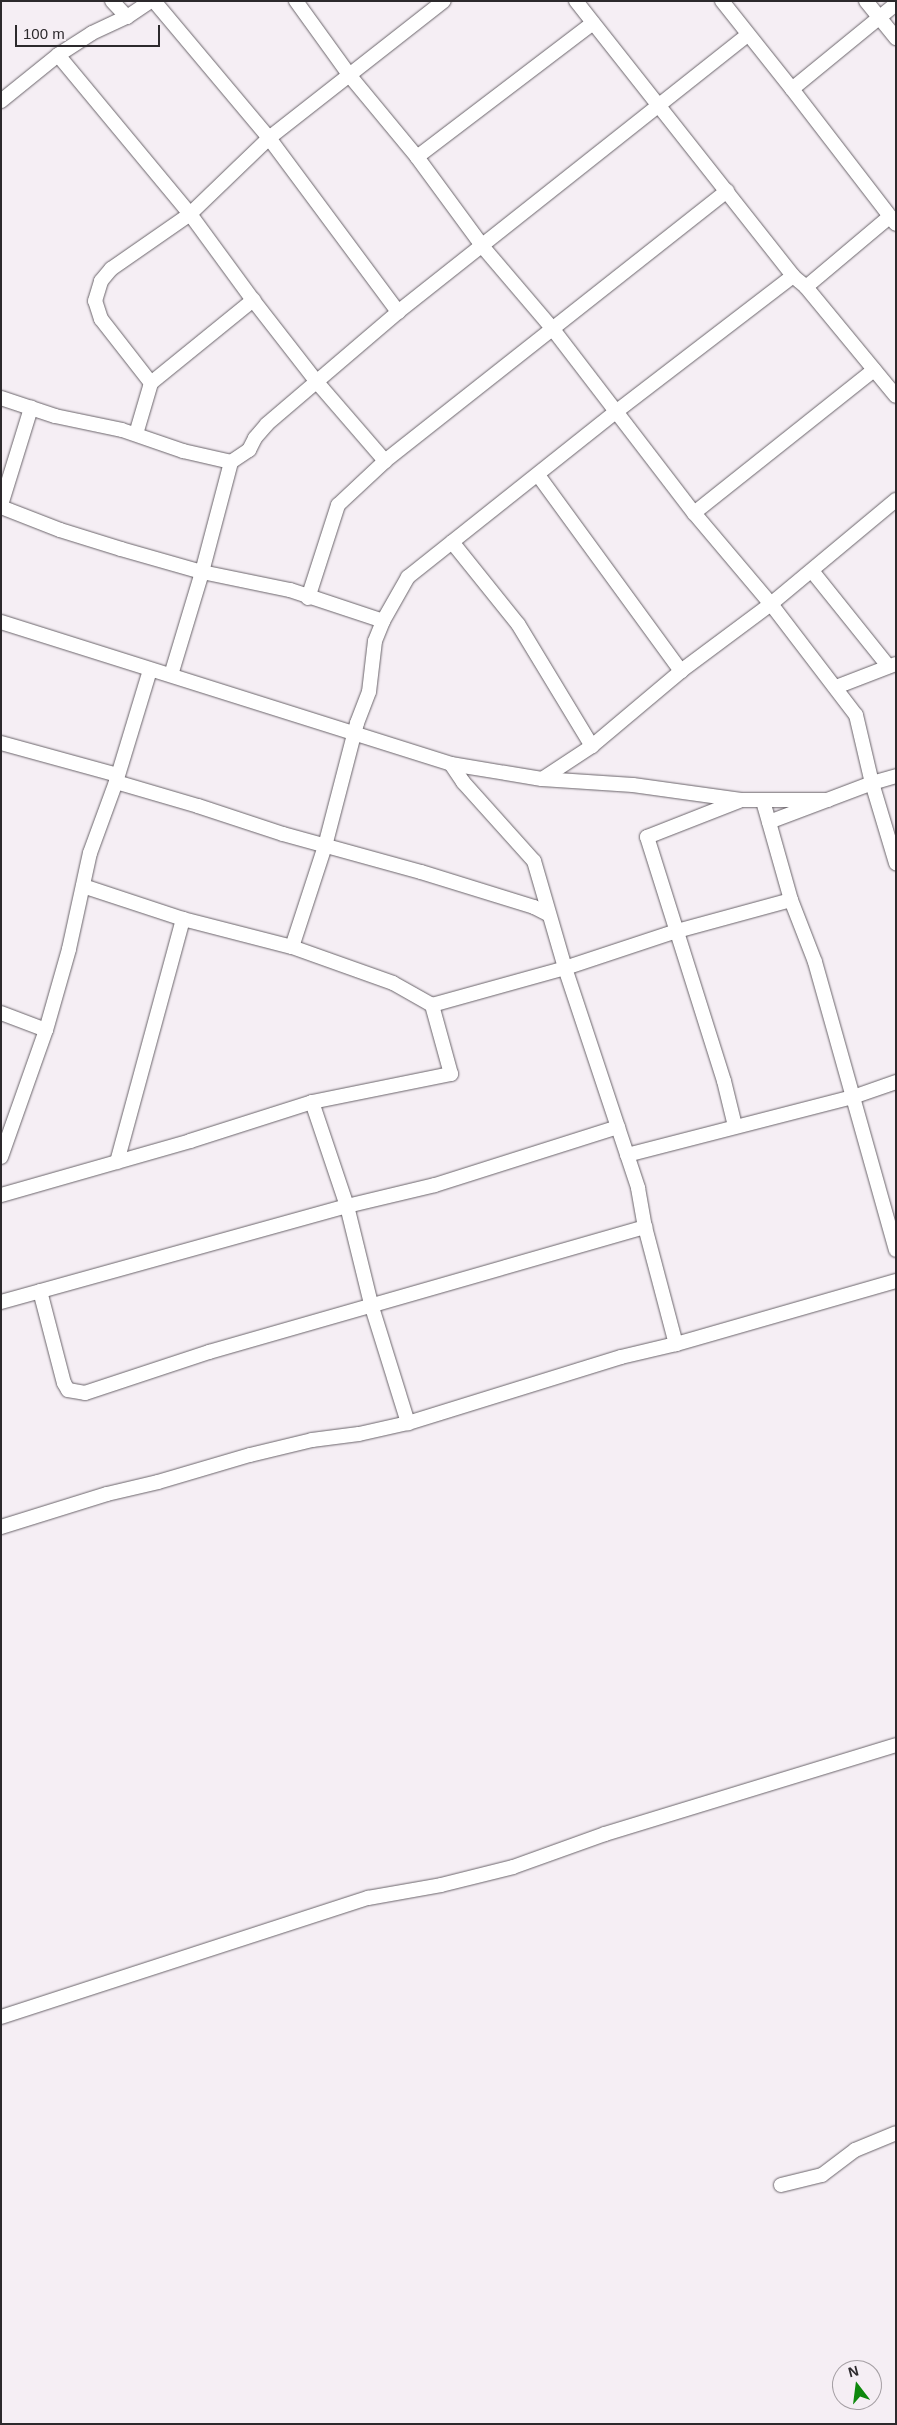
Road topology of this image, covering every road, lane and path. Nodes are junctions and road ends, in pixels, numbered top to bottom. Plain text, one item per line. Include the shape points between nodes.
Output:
1 (112, 1) edge
2 (152, 1) edge
3 (296, 1) edge
4 (444, 1) edge
5 (576, 1) edge
6 (722, 1) edge
7 (866, 1) edge
8 (896, 4) edge
9 (127, 17) junction
10 (880, 18) junction
11 (593, 23) junction
12 (748, 35) junction
13 (896, 38) edge
14 (58, 55) junction
15 (350, 76) junction
16 (792, 88) junction
17 (1, 101) edge
18 (658, 108) junction
19 (269, 138) junction
20 (417, 158) junction
21 (727, 191) junction
22 (190, 214) junction
23 (892, 220) edge
24 (483, 247) junction
25 (793, 276) junction
26 (806, 287) junction
27 (253, 300) junction
28 (398, 312) junction
29 (552, 328) junction
30 (874, 370) junction
31 (316, 380) junction
32 (151, 383) junction
33 (896, 396) edge
34 (1, 398) edge
35 (31, 408) junction
36 (617, 411) junction
37 (136, 434) junction
38 (385, 461) junction
39 (231, 462) junction
40 (538, 475) junction
41 (896, 500) edge
42 (1, 506) edge
43 (694, 513) junction
44 (452, 542) junction
45 (812, 570) junction
46 (202, 572) junction
47 (308, 598) junction
48 (771, 604) junction
49 (383, 621) junction
50 (1, 622) edge
51 (892, 665) edge
52 (150, 670) junction
53 (681, 671) junction
54 (171, 675) junction
55 (836, 687) junction
56 (355, 734) junction
57 (1, 743) edge
58 (592, 746) junction
59 (451, 764) junction
60 (896, 776) edge
61 (117, 778) junction
62 (542, 779) junction
63 (872, 783) junction
64 (741, 800) junction
65 (828, 800) junction
66 (763, 801) junction
67 (769, 822) junction
68 (325, 846) junction
69 (896, 863) edge
70 (83, 886) junction
71 (792, 900) junction
72 (548, 914) junction
73 (184, 919) junction
74 (677, 931) junction
75 (292, 946) junction
76 (565, 968) junction
77 (432, 1005) junction
78 (1, 1013) edge
79 (46, 1030) junction
80 (896, 1082) edge
81 (853, 1097) junction
82 (312, 1102) junction
83 (735, 1126) junction
84 (618, 1127) junction
85 (627, 1155) junction
86 (1, 1157) edge
87 (117, 1162) junction
88 (1, 1194) edge
89 (347, 1206) junction
90 (646, 1227) junction
91 (896, 1250) edge
92 (896, 1280) edge
93 (40, 1291) junction
94 (1, 1302) edge
95 (371, 1304) junction
96 (676, 1344) junction
97 (408, 1423) junction
98 (3, 1521) edge
99 (896, 1745) edge
100 (1, 2017) edge
101 (895, 2134) edge
102 (781, 2185) dead end

1 - 9 street
2 - 9 street
2 - 19 street
3 - 15 street
4 - 15 street
5 - 11 street
6 - 12 street
7 - 10 street
8 - 10 street
9 - 14 street via 92,33
10 - 13 street
10 - 16 street
11 - 18 street
11 - 20 street
12 - 16 street
12 - 18 street
14 - 17 street
14 - 22 street
15 - 19 street
15 - 20 street
16 - 23 street
18 - 21 street
18 - 24 street
19 - 22 street
19 - 28 street
20 - 24 street
21 - 25 street
21 - 29 street
22 - 27 street
22 - 32 street via 111,269 101,282 95,301 101,319
23 - 26 street
24 - 28 street
24 - 29 street
25 - 26 street
25 - 36 street
26 - 30 street
27 - 31 street
27 - 32 street
28 - 31 street
29 - 36 street
29 - 38 street
30 - 33 street
30 - 43 street
31 - 38 street
31 - 39 street via 267,424 249,450
32 - 37 street
34 - 35 street
35 - 37 street
35 - 42 street
36 - 40 street
36 - 43 street
37 - 39 street via 183,451
38 - 47 street via 338,504
39 - 46 street
40 - 44 street
40 - 53 street
41 - 45 street
42 - 46 street via 60,530
43 - 48 street
44 - 49 street via 408,577
44 - 58 street via 518,624
45 - 48 street
45 - 51 street
46 - 47 street via 290,590
46 - 54 street
47 - 49 street
48 - 53 street
48 - 55 street
49 - 56 street via 375,640 369,692
50 - 52 street
51 - 55 street
52 - 54 street
52 - 61 street
53 - 58 street
54 - 56 street
55 - 63 street via 856,714
56 - 59 street
56 - 68 street
57 - 61 street
58 - 62 street
59 - 62 street
59 - 72 street via 534,861
60 - 63 street
61 - 68 street
61 - 70 street via 90,853
62 - 64 street via 633,785
63 - 65 street
63 - 69 street
64 - 66 street
64 - 74 street via 647,837
65 - 66 street
65 - 67 street
66 - 67 street
67 - 71 street
68 - 72 street via 421,872
68 - 75 street
70 - 73 street
70 - 79 street
71 - 74 street
71 - 81 street via 815,962
72 - 76 street
73 - 75 street
73 - 87 street
74 - 76 street
74 - 83 street
75 - 77 street via 393,983
76 - 77 street
76 - 84 street
77 - 82 street via 451,1074
78 - 79 street
79 - 86 street
80 - 81 street
81 - 83 street
81 - 91 street
82 - 87 street
82 - 89 street
83 - 85 street
84 - 85 street
84 - 89 street via 435,1185
85 - 90 street
87 - 88 street
89 - 93 street
89 - 95 street
90 - 95 street
90 - 96 street
92 - 96 street
93 - 94 street
93 - 95 street via 64,1383 68,1390 84,1394 209,1352
95 - 97 street
96 - 97 street via 621,1357
97 - 98 street via 250,1455
99 - 100 street via 605,1834 513,1867 441,1885 368,1898
101 - 102 street via 855,2150 822,2175

